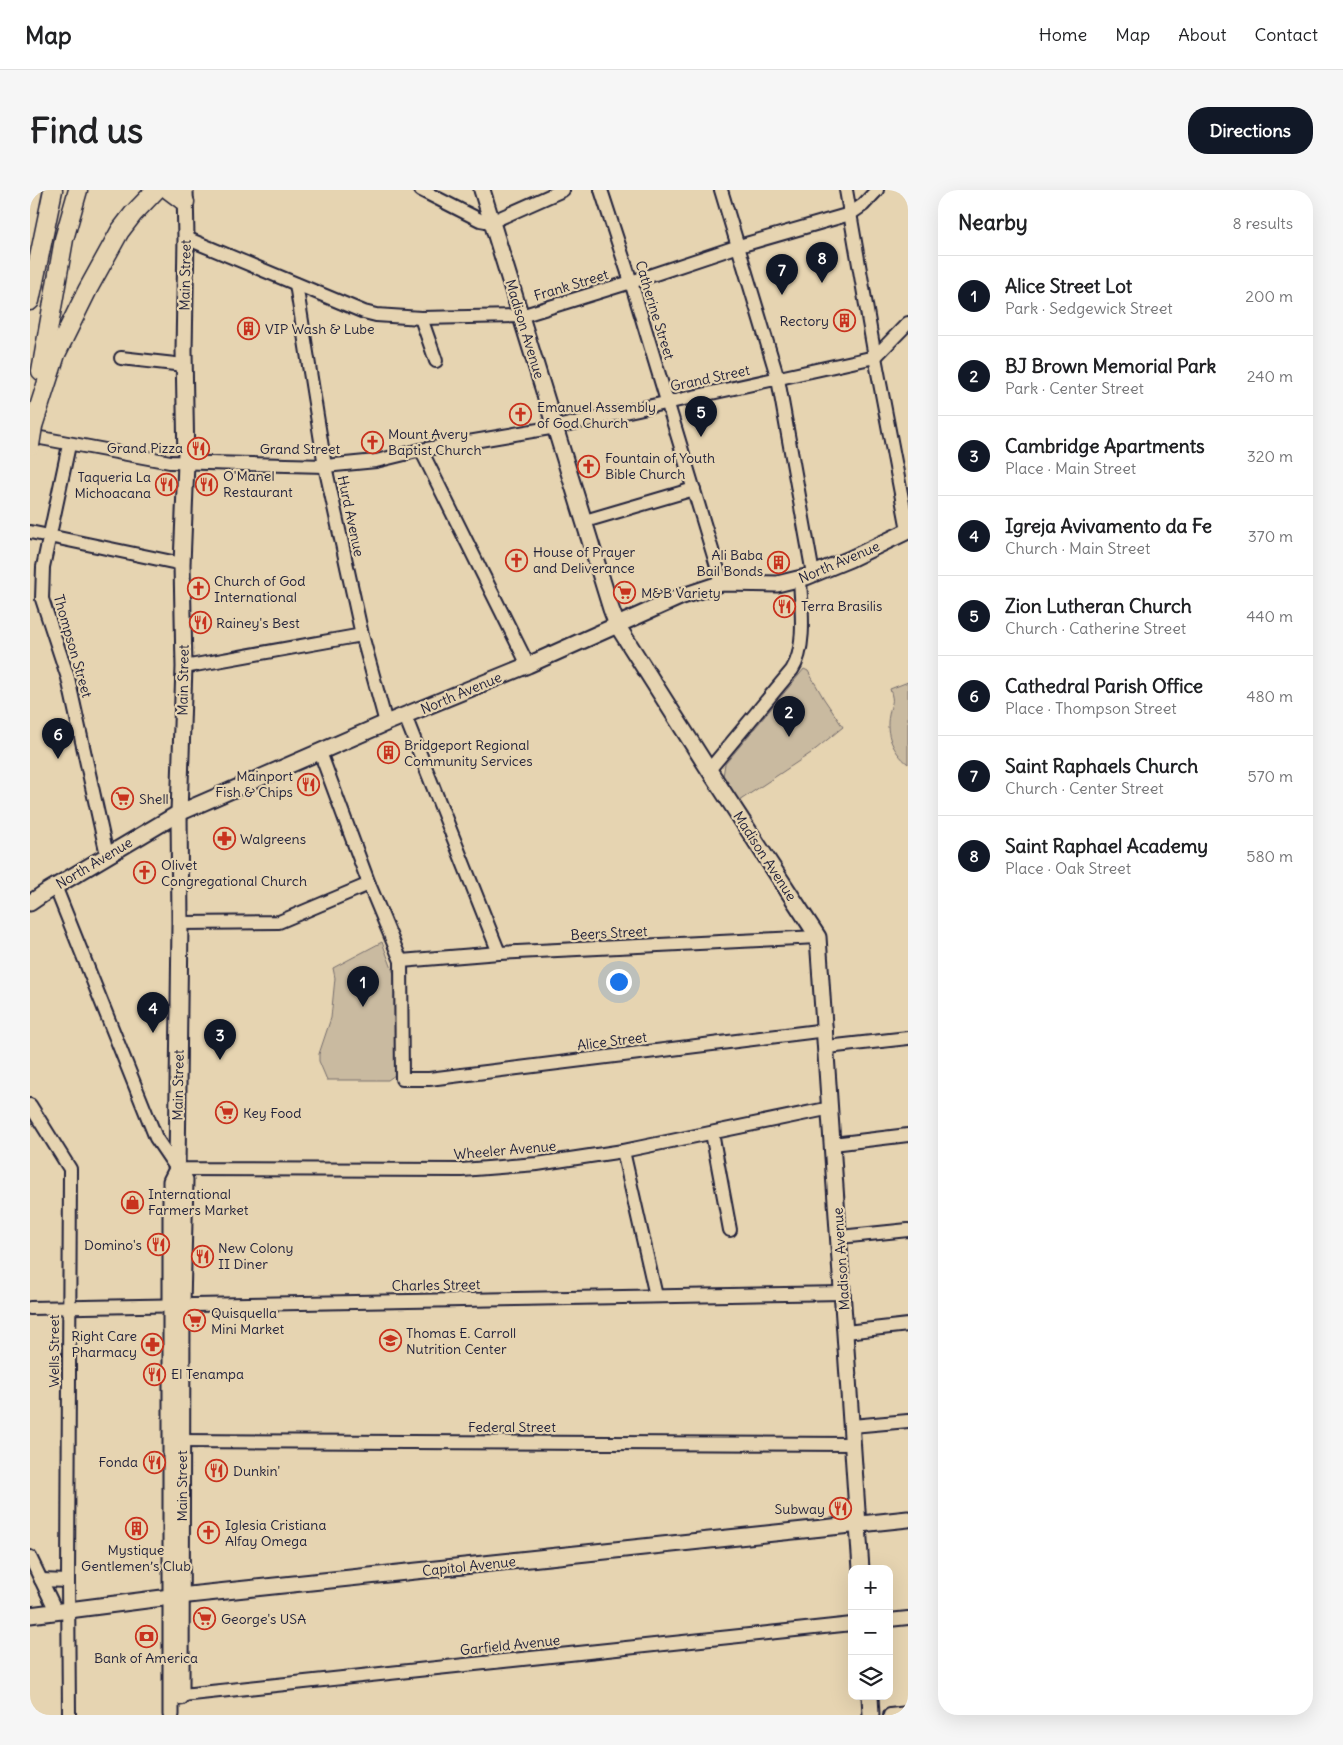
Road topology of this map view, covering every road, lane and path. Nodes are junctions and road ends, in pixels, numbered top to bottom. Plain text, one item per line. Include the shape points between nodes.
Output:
1 (53, 190) edge
2 (78, 190) edge
3 (156, 190) edge
4 (168, 190) edge
5 (421, 190) edge
6 (482, 190) edge
7 (563, 190) edge
8 (601, 190) edge
9 (722, 190) edge
10 (846, 190) edge
11 (877, 190) edge
12 (185, 196) edge
13 (850, 214) junction
14 (491, 222) junction
15 (186, 238) junction
16 (738, 246) junction
17 (631, 282) junction
18 (296, 284) junction
19 (30, 301) edge
20 (521, 316) junction
21 (421, 318) junction
22 (908, 323) edge
23 (875, 357) junction
24 (121, 358) dead end
25 (436, 361) dead end
26 (184, 365) junction
27 (778, 379) junction
28 (668, 403) junction
29 (556, 427) junction
30 (32, 431) edge
31 (30, 445) edge
32 (69, 445) junction
33 (421, 450) junction
34 (186, 463) junction
35 (325, 466) junction
36 (694, 489) junction
37 (585, 521) junction
38 (908, 531) edge
39 (30, 532) edge
40 (50, 537) junction
41 (182, 564) junction
42 (807, 577) junction
43 (722, 583) junction
44 (617, 625) junction
45 (362, 635) junction
46 (528, 665) junction
47 (184, 667) junction
48 (405, 716) junction
49 (386, 723) junction
50 (320, 752) junction
51 (709, 770) junction
52 (179, 814) junction
53 (107, 855) junction
54 (369, 884) junction
55 (55, 886) junction
56 (30, 903) edge
57 (180, 923) junction
58 (818, 937) junction
59 (499, 953) junction
60 (401, 961) junction
61 (826, 1030) junction
62 (908, 1038) edge
63 (827, 1047) junction
64 (30, 1105) edge
65 (831, 1108) junction
66 (712, 1133) junction
67 (908, 1135) edge
68 (833, 1144) junction
69 (623, 1151) junction
70 (176, 1170) junction
71 (730, 1230) dead end
72 (908, 1230) edge
73 (840, 1237) junction
74 (843, 1293) junction
75 (656, 1296) junction
76 (176, 1306) junction
77 (69, 1307) junction
78 (30, 1308) edge
79 (908, 1325) edge
80 (846, 1332) junction
81 (908, 1420) edge
82 (852, 1426) junction
83 (176, 1441) junction
84 (853, 1444) junction
85 (908, 1519) edge
86 (858, 1524) junction
87 (30, 1557) edge
88 (861, 1565) edge
89 (41, 1580) junction
90 (68, 1581) junction
91 (176, 1597) junction
92 (62, 1610) junction
93 (30, 1615) edge
94 (908, 1618) edge
95 (893, 1620) edge
96 (848, 1624) edge
97 (176, 1696) junction
98 (870, 1700) edge
99 (908, 1713) edge
100 (69, 1715) edge
101 (171, 1715) edge
102 (181, 1715) edge
103 (871, 1715) edge
104 (890, 1715) edge

1 - 19 highway
2 - 30 highway via 62,253
3 - 30 highway via 120,231 88,289 56,354
4 - 12 highway
5 - 14 street via 480,220
6 - 14 main road, Madison Avenue
7 - 14 street
8 - 17 street, Catherine Street
9 - 16 street
10 - 13 street
11 - 13 street
12 - 15 main road, Main Street
13 - 16 street, Frank Street
13 - 23 street
14 - 20 main road, Madison Avenue
15 - 18 street, Frank Street
15 - 26 main road, Main Street
16 - 17 street, Frank Street
16 - 27 street
17 - 20 street, Frank Street
17 - 28 street, Catherine Street
18 - 21 street, Frank Street via 370,313
18 - 35 street, Hurd Avenue
20 - 21 street, Frank Street
20 - 29 main road, Madison Avenue
21 - 25 street
22 - 23 street
23 - 27 street, Grand Street
23 - 38 street
24 - 26 street
26 - 34 main road, Main Street
27 - 28 street, Grand Street
27 - 42 street
28 - 29 street, Grand Street
28 - 36 street, Catherine Street
29 - 33 street, Grand Street
29 - 37 main road, Madison Avenue
30 - 31 highway, bridge
30 - 32 street, Grand Street
32 - 34 street, Grand Street
32 - 40 street, Thompson Street
33 - 35 street, Grand Street
33 - 46 street
34 - 35 street, Grand Street
34 - 41 main road, Main Street
35 - 45 street, Hurd Avenue
36 - 37 street
36 - 43 street, Catherine Street
37 - 44 main road, Madison Avenue
38 - 42 main road, North Avenue
39 - 40 street
40 - 41 street
40 - 53 street, Thompson Street via 43,568 42,599 68,678
41 - 47 main road, Main Street
42 - 43 main road, North Avenue via 776,584
42 - 51 street via 797,661
43 - 44 main road, North Avenue via 680,597
44 - 46 main road, North Avenue
44 - 51 main road, Madison Avenue
45 - 47 street
45 - 49 street, Hurd Avenue
46 - 48 main road, North Avenue
47 - 52 main road, Main Street
48 - 49 main road, North Avenue
48 - 59 street
49 - 50 main road, North Avenue
50 - 52 main road, North Avenue
50 - 54 street
51 - 58 main road, Madison Avenue
52 - 53 main road, North Avenue
52 - 57 main road, Main Street
53 - 55 main road, North Avenue
54 - 57 street via 279,922
54 - 60 street
55 - 56 main road, North Avenue
55 - 70 street via 156,1138
57 - 70 main road, Main Street
58 - 59 street, Beers Street
58 - 61 main road, Madison Avenue
59 - 60 street, Beers Street
60 - 61 street, Alice Street via 402,1079 429,1080
61 - 63 main road, Madison Avenue
62 - 63 street
63 - 65 main road, Madison Avenue
64 - 77 street, Wells Street via 70,1170
65 - 66 street, Wheeler Avenue
65 - 68 main road, Madison Avenue
66 - 69 street, Wheeler Avenue
66 - 71 street
67 - 68 street
68 - 73 main road, Madison Avenue
69 - 70 street, Wheeler Avenue via 537,1164 462,1170
69 - 75 street
70 - 76 main road, Main Street via 185,1180
72 - 73 street
73 - 74 main road, Madison Avenue
74 - 75 street, Charles Street
74 - 80 main road, Madison Avenue
75 - 76 street, Charles Street
76 - 77 street, Charles Street
76 - 83 main road, Main Street
77 - 78 street, Charles Street
77 - 90 street, Wells Street
79 - 80 street
80 - 82 main road, Madison Avenue
81 - 82 street
82 - 84 main road, Madison Avenue
83 - 84 street, Federal Street
83 - 91 main road, Main Street
84 - 86 main road, Madison Avenue
85 - 86 main road, Capitol Avenue
86 - 88 main road, Madison Avenue
86 - 91 main road, Capitol Avenue
87 - 89 street
89 - 90 street
89 - 92 street
90 - 92 street, Wells Street
91 - 92 main road, Capitol Avenue
91 - 97 main road, Main Street
92 - 93 main road, Capitol Avenue
92 - 100 street, Wells Street
94 - 95 street
96 - 97 street, Garfield Avenue
97 - 101 main road, Main Street
97 - 102 main road, Main Street
98 - 103 main road
99 - 104 street

